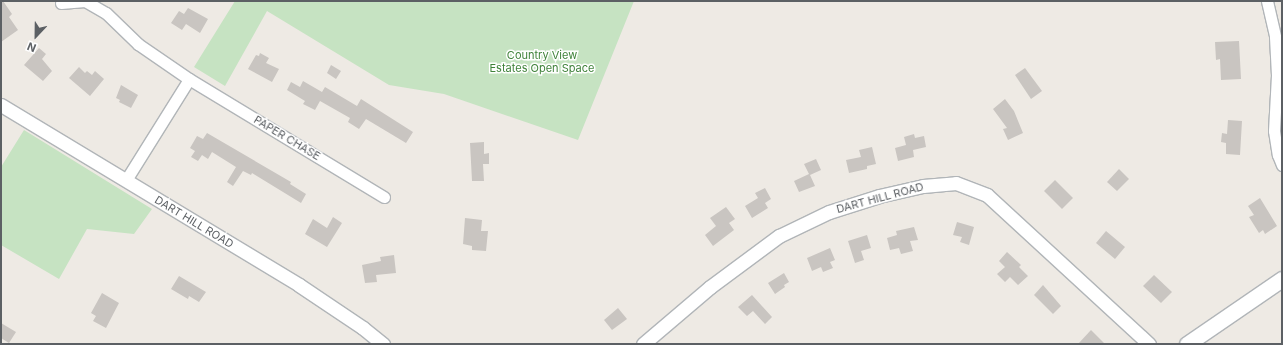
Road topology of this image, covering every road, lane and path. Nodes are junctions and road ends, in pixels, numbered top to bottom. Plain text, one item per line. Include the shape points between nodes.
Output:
1 (1267, 1) edge
2 (61, 3) dead end
3 (189, 79) junction
4 (1, 105) edge
5 (1282, 165) edge
6 (126, 180) junction
7 (384, 197) dead end
8 (1282, 279) edge
9 (383, 344) edge
10 (643, 344) edge
11 (1149, 344) edge
12 (1187, 344) edge

1 - 5 street via 1275,37 1277,75 1274,131
2 - 3 street, PAPER CHASE via 85,1 106,14 138,44
3 - 6 street
3 - 7 street, PAPER CHASE
4 - 6 street, DART HILL ROAD
6 - 9 street, DART HILL ROAD via 298,285 364,328
8 - 12 main road
10 - 11 street, DART HILL ROAD via 710,287 779,236 828,212 872,198 923,186 956,183 987,195

